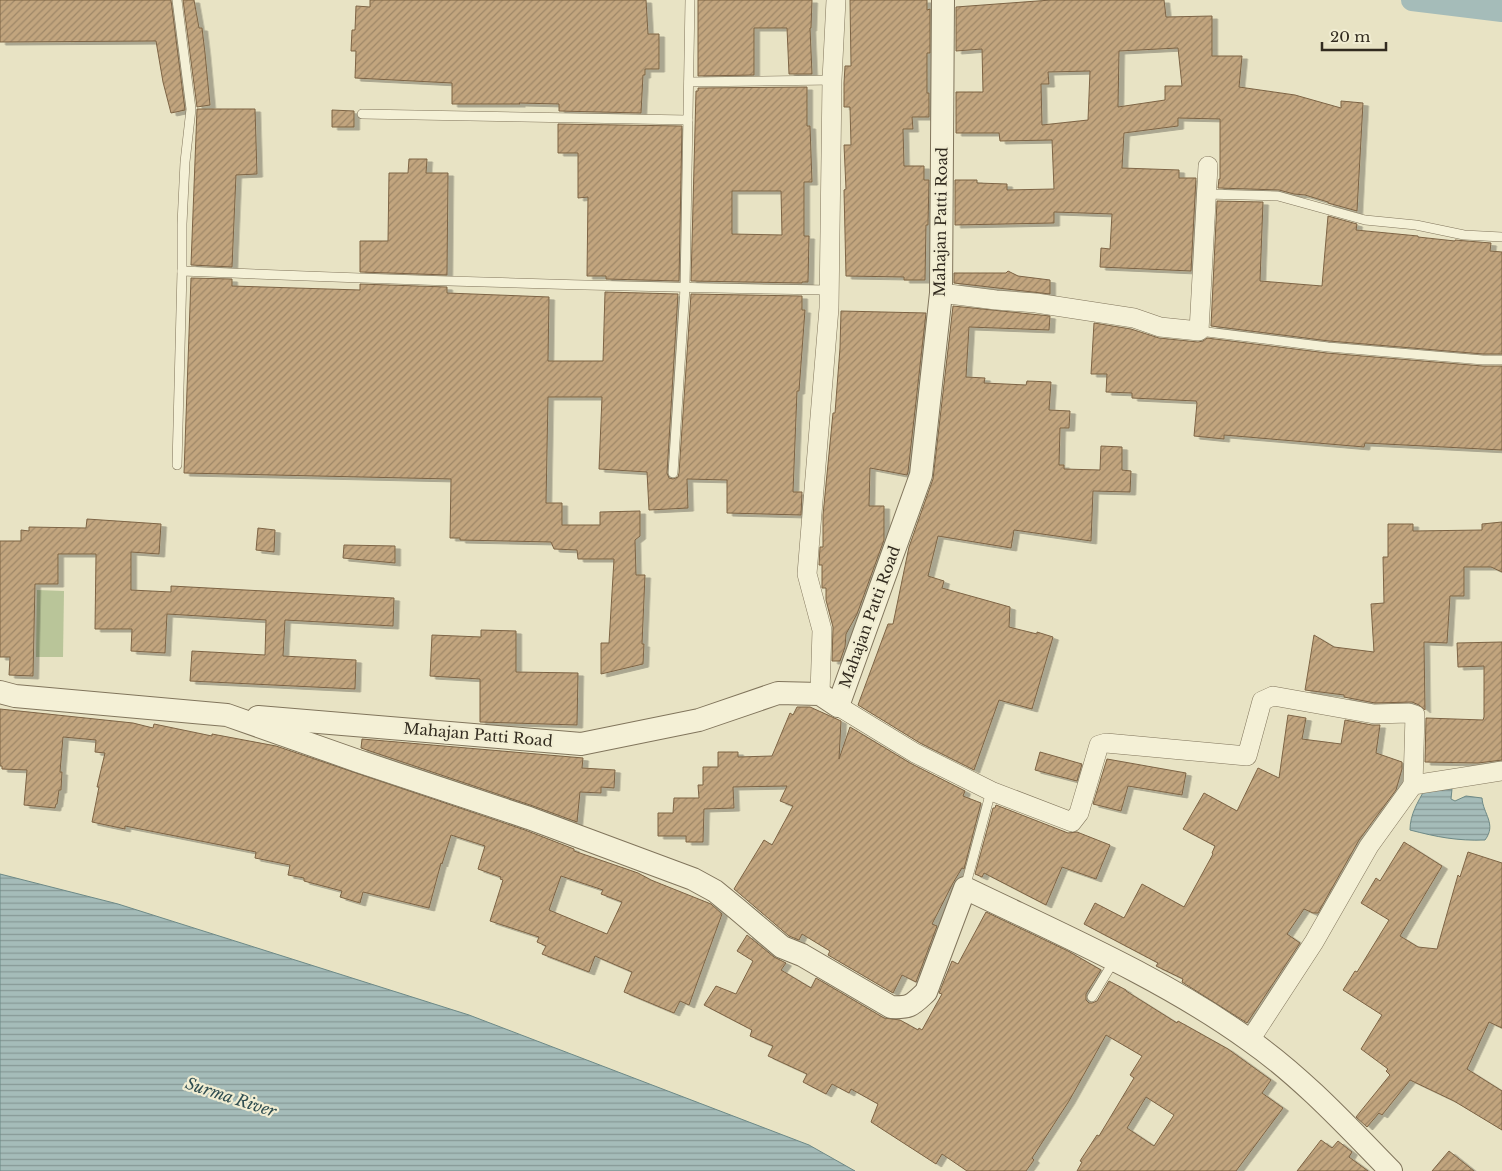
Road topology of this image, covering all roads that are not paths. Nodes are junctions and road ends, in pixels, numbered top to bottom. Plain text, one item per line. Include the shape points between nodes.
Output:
1 (177, 0) edge
2 (690, 0) edge
3 (836, 0) edge
4 (943, 0) edge
5 (832, 80) junction
6 (689, 82) junction
7 (362, 114) dead end
8 (688, 120) junction
9 (1208, 166) dead end
10 (1206, 194) junction
11 (1502, 237) edge
12 (182, 271) junction
13 (685, 288) junction
14 (829, 290) junction
15 (941, 293) junction
16 (1199, 331) junction
17 (1502, 360) edge
18 (177, 465) dead end
19 (673, 473) dead end
20 (0, 692) edge
21 (829, 700) junction
22 (227, 715) junction
23 (1502, 771) edge
24 (1412, 785) junction
25 (992, 791) junction
26 (965, 888) junction
27 (1114, 961) junction
28 (1092, 997) dead end
29 (1250, 1040) junction
30 (1391, 1171) edge

1 - 12 lane via 191,109 185,162
2 - 6 lane
3 - 5 street
4 - 15 street, Mahajan Patti Road
5 - 6 lane
5 - 14 street
6 - 8 lane
7 - 8 lane
8 - 13 lane
9 - 10 street
10 - 11 lane via 1278,196 1365,220
10 - 16 street
12 - 13 lane
12 - 18 lane
13 - 14 lane
13 - 19 lane
14 - 21 street via 807,574 822,630
15 - 16 street via 1036,303 1134,318 1160,327
15 - 21 street, Mahajan Patti Road via 921,475
16 - 17 lane via 1328,347
20 - 22 street
21 - 22 street, Mahajan Patti Road via 778,693 699,720 581,744
21 - 25 street via 915,753
22 - 26 street via 529,818 693,879 715,892 782,947 802,955 892,1007 905,1008 926,992
23 - 24 street
24 - 25 street via 1416,715 1374,714 1273,696 1262,701 1247,756 1106,743 1099,745 1079,813 1072,822
24 - 29 street via 1369,846 1314,942
25 - 26 lane
26 - 27 street
27 - 28 lane
27 - 29 street via 1183,997
29 - 30 street via 1290,1072

